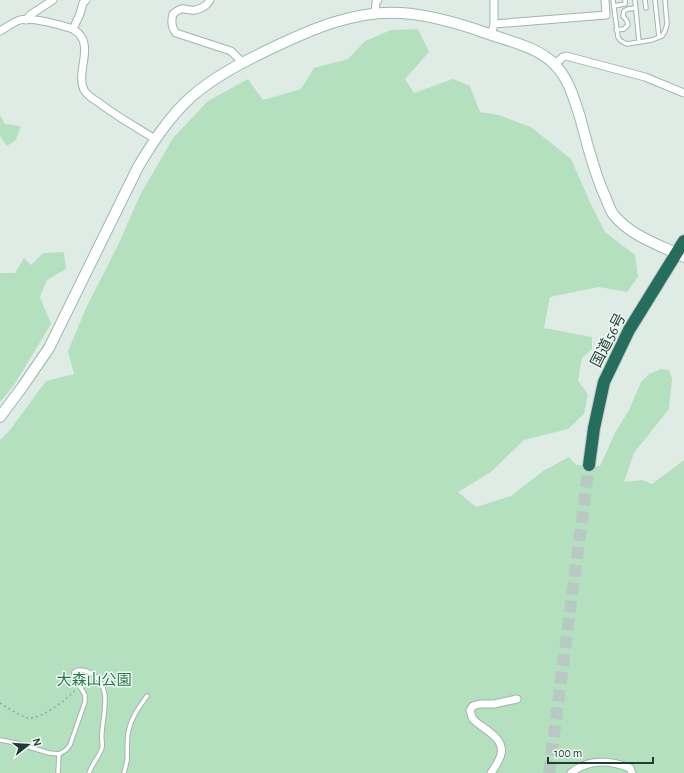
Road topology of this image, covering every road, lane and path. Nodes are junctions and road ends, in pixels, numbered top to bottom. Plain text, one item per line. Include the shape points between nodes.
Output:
1 (53, 0) edge
2 (210, 0) edge
3 (378, 0) edge
4 (494, 0) edge
5 (605, 0) edge
6 (613, 0) edge
7 (625, 0) edge
8 (635, 0) edge
9 (639, 0) edge
10 (645, 0) edge
11 (655, 0) edge
12 (665, 0) edge
13 (82, 1) edge
14 (614, 6) junction
15 (635, 8) junction
16 (646, 8) dead end
17 (614, 13) junction
18 (375, 14) junction
19 (606, 15) junction
20 (26, 20) junction
21 (494, 24) junction
22 (73, 29) junction
23 (616, 30) junction
24 (0, 31) edge
25 (491, 35) junction
26 (659, 37) junction
27 (639, 42) junction
28 (242, 62) junction
29 (555, 64) junction
30 (684, 93) edge
31 (155, 139) junction
32 (684, 241) edge
33 (680, 256) edge
34 (0, 417) edge
35 (589, 465) tunnel mouth
36 (80, 686) junction
37 (148, 696) dead end
38 (517, 699) dead end
39 (0, 703) edge
40 (0, 740) edge
41 (59, 754) junction
42 (58, 773) edge
43 (89, 773) edge
44 (124, 773) edge
45 (491, 773) edge
46 (571, 773) edge
47 (632, 773) edge

1 - 20 street
2 - 28 street via 201,8 183,8 176,11 171,22 173,29 176,34 230,51
3 - 18 street
4 - 21 street
5 - 19 street
6 - 14 lane
7 - 14 lane via 625,4
8 - 9 lane
8 - 15 lane
10 - 16 lane
11 - 26 lane
12 - 26 lane via 667,24 662,36
13 - 22 street via 80,14
14 - 17 lane
15 - 23 lane via 624,11 623,16 628,25 624,29
15 - 27 lane
17 - 19 lane
17 - 23 lane
18 - 25 street via 430,16
18 - 28 street via 346,18 314,29
19 - 21 street
20 - 22 street
20 - 24 street via 20,20
21 - 25 street
22 - 31 street via 80,34 84,42 82,81 88,95
23 - 27 lane via 621,41 627,44
25 - 29 street via 529,48
26 - 27 lane
28 - 31 street via 191,97
29 - 30 street via 566,56 645,77
29 - 33 street via 566,79 574,98 600,185 612,213 641,237
31 - 34 street via 138,167 49,348
32 - 33 highway, 国道56号
33 - 35 highway, 国道56号 via 629,330 604,382
36 - 39 path via 46,712 34,717 27,718
36 - 41 lane via 85,695 85,702 70,745
36 - 43 lane via 74,672 83,669 97,677 106,700 102,746
37 - 44 lane via 138,709 128,730
38 - 45 street via 480,704 470,710 472,718 501,745 502,752
40 - 41 lane
41 - 42 lane
46 - 47 street via 594,762 603,762 620,764 630,768

